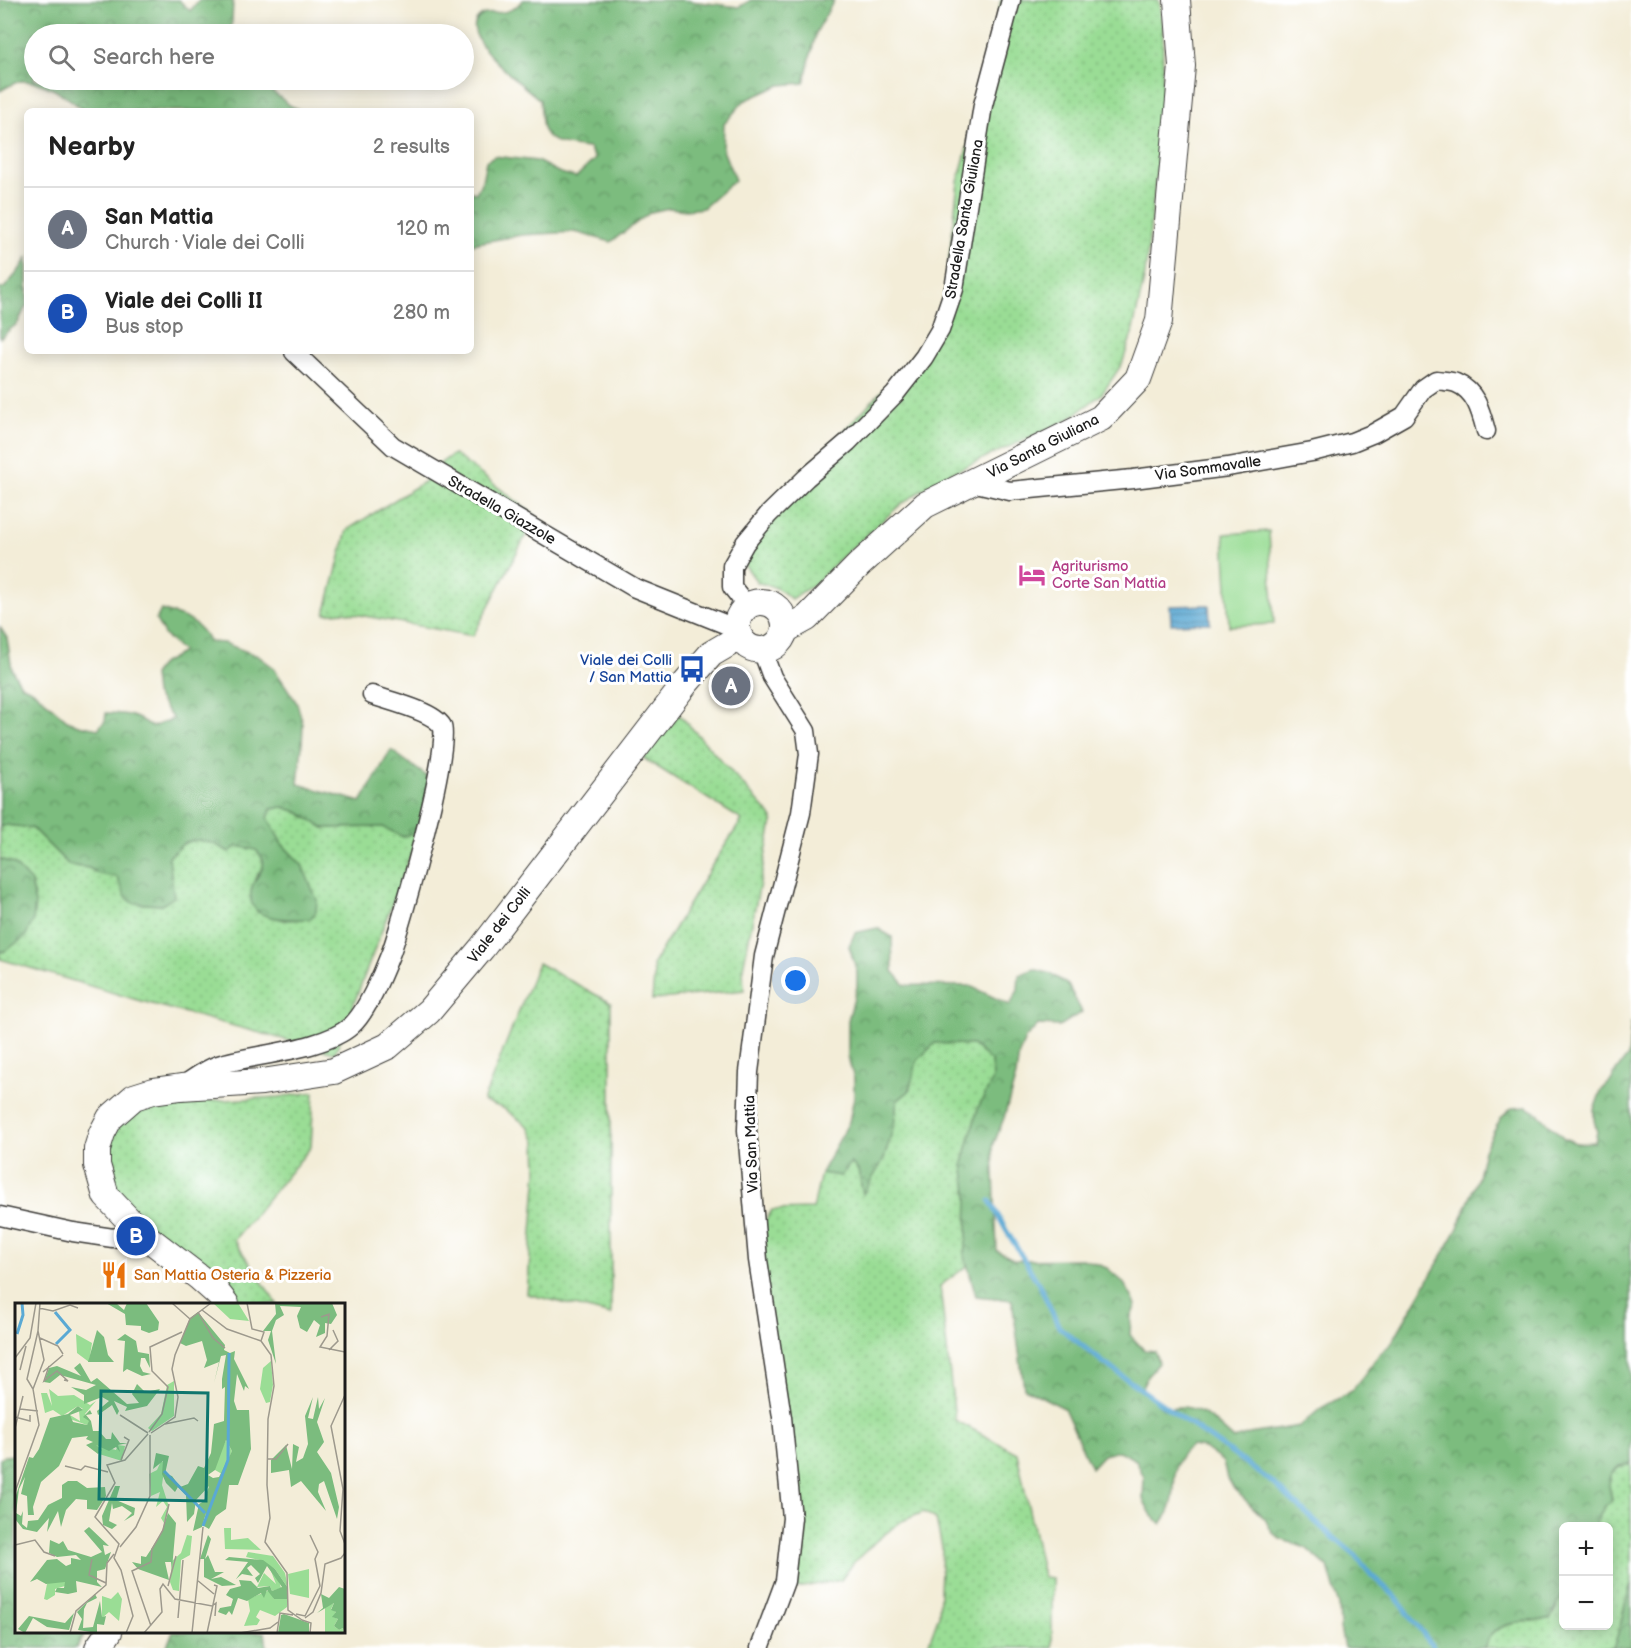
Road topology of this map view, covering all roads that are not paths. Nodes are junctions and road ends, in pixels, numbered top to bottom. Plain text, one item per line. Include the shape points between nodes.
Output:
1 (1011, 0) edge
2 (1177, 0) edge
3 (297, 354) edge
4 (1486, 431) dead end
5 (972, 482) junction
6 (741, 624) junction
7 (785, 630) junction
8 (762, 650) junction
9 (372, 695) dead end
10 (181, 1087) junction
11 (0, 1216) edge
12 (140, 1232) junction
13 (225, 1303) edge
14 (107, 1633) edge
15 (98, 1648) edge
16 (760, 1648) edge

1 - 6 street, Stradella Santa Giuliana via 983,105 954,289 940,330 895,394 768,515 745,543 732,566 732,587
2 - 5 street, Via Santa Giuliana via 1182,66 1159,321 1138,379 1101,418
3 - 6 street, Stradella Giazzole via 393,446 635,588
4 - 5 street, Via Sommavalle via 1479,405 1470,393 1457,384 1436,380 1422,389 1404,416 1394,422 1352,442 1312,452 1228,467 1010,491
5 - 7 street, Via Santa Giuliana via 926,505 807,618
6 - 7 street via 756,602 768,602 781,612
6 - 8 street via 746,644
6 - 10 street, Viale dei Colli via 685,684 482,948 429,1011 388,1047 333,1071 261,1082
7 - 8 street via 777,644
8 - 16 street, Via San Mattia via 772,677 806,731 808,754 801,813 764,956 749,1072 747,1131 758,1260 782,1417 792,1518 785,1581
9 - 10 street, Viale dei Colli via 436,719 443,728 444,743 406,907 373,994 354,1024 340,1035 215,1066
10 - 12 street, Viale dei Colli via 134,1097 110,1118 97,1149 106,1196
11 - 12 street via 113,1238
12 - 13 street, Viale dei Colli via 200,1278
14 - 15 street

